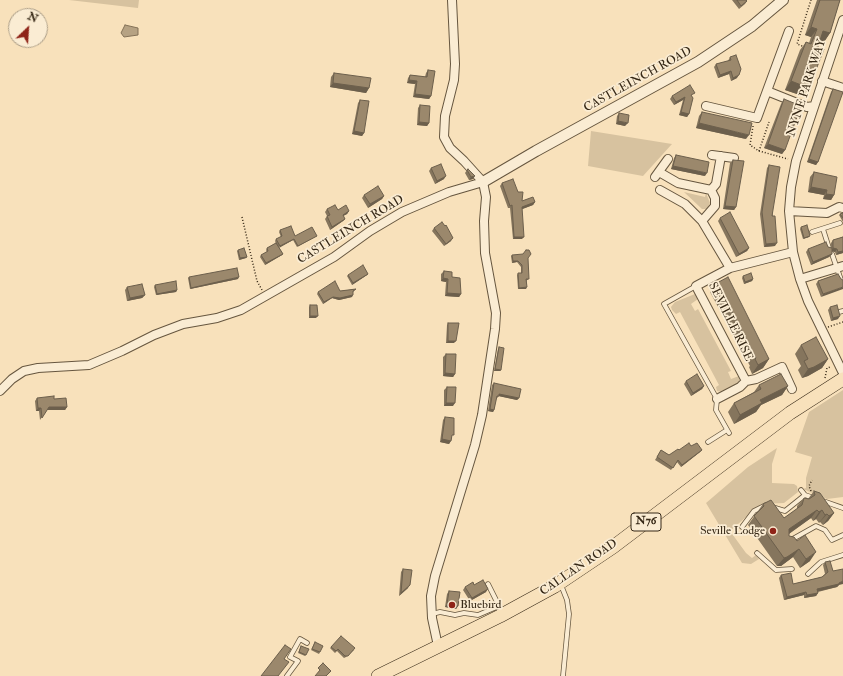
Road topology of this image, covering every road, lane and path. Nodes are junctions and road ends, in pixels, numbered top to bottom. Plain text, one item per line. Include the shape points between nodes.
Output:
1 (452, 0) edge
2 (782, 0) edge
3 (811, 0) edge
4 (843, 20) edge
5 (790, 31) dead end
6 (811, 49) edge
7 (822, 81) junction
8 (843, 88) edge
9 (767, 90) junction
10 (706, 106) dead end
11 (814, 106) junction
12 (769, 122) dead end
13 (753, 126) edge
14 (760, 151) junction
15 (712, 154) dead end
16 (722, 156) junction
17 (734, 158) dead end
18 (668, 159) dead end
19 (796, 163) junction
20 (483, 182) junction
21 (660, 190) dead end
22 (711, 190) junction
23 (843, 208) edge
24 (790, 211) junction
25 (242, 217) dead end
26 (702, 221) junction
27 (840, 223) dead end
28 (823, 229) junction
29 (812, 232) dead end
30 (829, 248) edge
31 (793, 252) junction
32 (832, 254) edge
33 (840, 267) edge
34 (730, 268) junction
35 (800, 279) junction
36 (841, 280) edge
37 (696, 286) junction
38 (266, 296) junction
39 (843, 322) edge
40 (823, 329) junction
41 (843, 373) edge
42 (843, 379) edge
43 (746, 381) junction
44 (792, 389) dead end
45 (0, 391) edge
46 (717, 399) junction
47 (708, 442) dead end
48 (812, 480) dead end
49 (801, 490) dead end
50 (807, 493) junction
51 (843, 508) edge
52 (742, 527) dead end
53 (843, 535) edge
54 (786, 543) edge
55 (757, 553) dead end
56 (843, 555) edge
57 (792, 569) dead end
58 (808, 574) dead end
59 (559, 583) junction
60 (488, 584) dead end
61 (432, 614) junction
62 (307, 643) dead end
63 (438, 646) junction
64 (287, 676) edge
65 (378, 676) edge
66 (563, 676) edge

1 - 20 street via 455,64 454,80 445,116 444,137 450,148
2 - 20 street, CASTLEINCH ROAD via 752,26 698,62 536,150
3 - 6 path via 797,44
4 - 7 street, NYNE PARK WAY
5 - 9 street
7 - 8 street
7 - 11 street, NYNE PARK WAY
9 - 10 street via 756,118
9 - 11 street via 807,107
11 - 19 street, NYNE PARK WAY
12 - 14 path
13 - 14 path via 750,145
14 - 19 path
15 - 16 street
16 - 17 street
16 - 22 street via 716,184
18 - 22 street via 657,174 678,183
19 - 24 street, NYNE PARK WAY via 790,187
20 - 38 street, CASTLEINCH ROAD via 449,192 402,212 334,257
20 - 61 street via 486,197 485,253 494,298 495,329 482,415 435,576 431,596
21 - 26 street via 685,204
22 - 26 street via 716,206
23 - 24 street via 839,207 827,213
24 - 31 street, NYNE PARK WAY
25 - 38 path via 257,280
26 - 34 street
27 - 28 lane
28 - 29 lane
28 - 30 lane
31 - 34 street, SEVILLE RISE
31 - 35 street, NYNE PARK WAY
32 - 33 lane
33 - 35 street
33 - 36 lane
34 - 37 street, SEVILLE RISE
35 - 40 street, NYNE PARK WAY
37 - 43 street, SEVILLE RISE
37 - 46 lane via 664,304
38 - 45 street, CASTLEINCH ROAD via 241,310 217,318 183,324 154,335 89,365 24,371
39 - 40 path
40 - 41 street, NYNE PARK WAY
42 - 59 main road, CALLAN ROAD / N76 via 790,413 612,547
43 - 44 street, SEVILLE RISE via 782,366
43 - 46 street, SEVILLE RISE
46 - 47 lane via 716,410 728,431
48 - 50 path via 811,491
49 - 50 lane
50 - 51 lane
50 - 52 lane via 785,511 763,506 754,511
53 - 54 lane via 832,540 825,530 816,526
55 - 57 lane via 776,570
56 - 58 lane via 821,562
59 - 63 main road, CALLAN ROAD / N76 via 512,610
59 - 66 lane via 567,600 568,614
60 - 61 lane via 499,606 478,615 440,612
61 - 63 street
62 - 64 lane via 300,639 290,657 298,661
63 - 65 main road, CALLAN ROAD / N76

